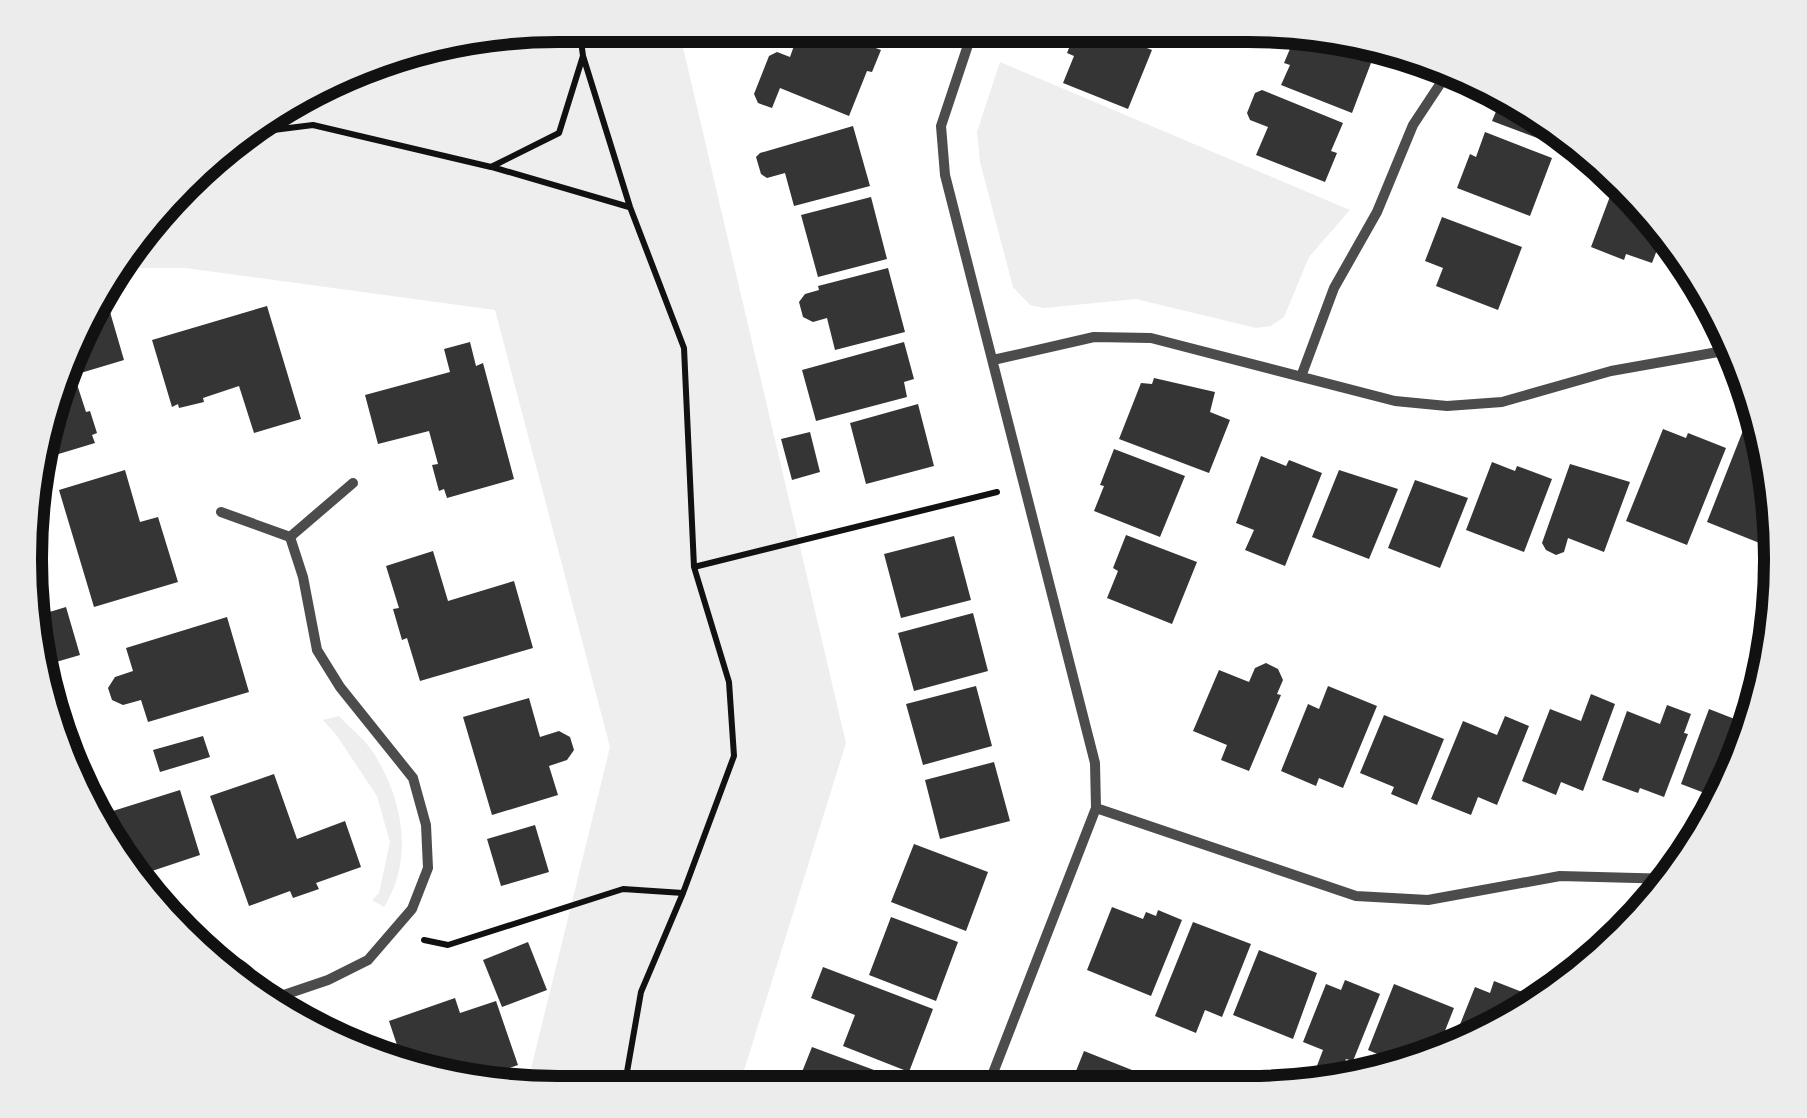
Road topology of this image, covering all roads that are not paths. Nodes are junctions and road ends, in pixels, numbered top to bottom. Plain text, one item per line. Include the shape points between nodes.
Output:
1 (969, 42) edge
2 (1443, 81) edge
3 (1721, 352) edge
4 (993, 360) junction
5 (1302, 374) junction
6 (353, 482) dead end
7 (221, 512) dead end
8 (290, 537) junction
9 (1096, 808) junction
10 (1653, 879) edge
11 (283, 995) edge
12 (991, 1076) edge

1 - 4 street via 941,126 946,175
2 - 5 street via 1334,288
3 - 5 street via 1611,372 1502,402 1447,406 1396,401
4 - 5 street via 1094,337 1151,338
4 - 9 street via 1095,762
6 - 8 street
7 - 8 street
8 - 11 street via 317,650 413,778 428,868 412,908 368,960
9 - 10 street via 1356,896 1428,900 1560,876
9 - 12 street

